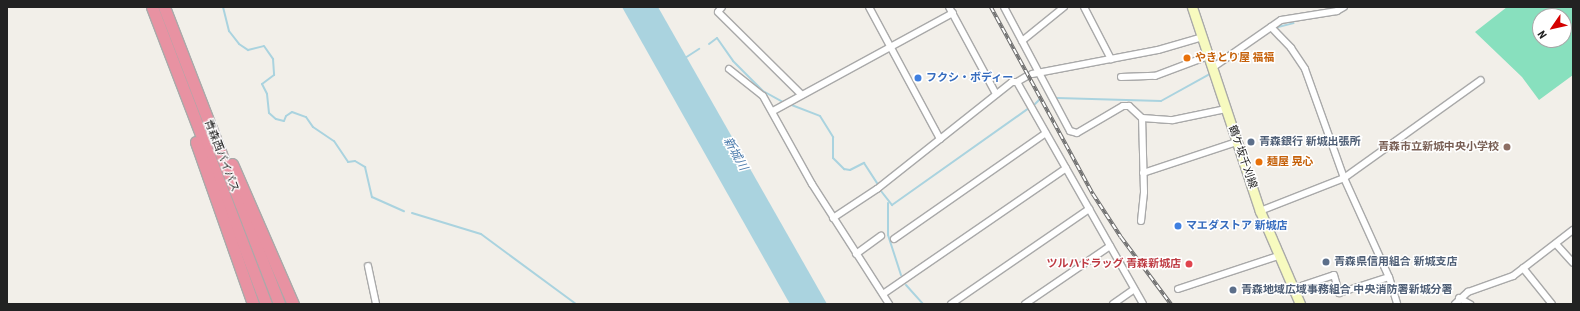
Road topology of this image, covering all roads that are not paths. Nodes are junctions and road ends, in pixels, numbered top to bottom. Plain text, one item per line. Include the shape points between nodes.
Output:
1 (152, 7) edge
2 (164, 7) edge
3 (722, 7) edge
4 (869, 7) edge
5 (1004, 7) edge
6 (1084, 7) edge
7 (1192, 7) edge
8 (1344, 7) edge
9 (1060, 8) edge
10 (951, 10) edge
11 (1271, 27) junction
12 (1203, 37) junction
13 (1022, 41) junction
14 (890, 46) junction
15 (170, 54) junction
16 (1208, 56) junction
17 (1111, 59) junction
18 (1212, 68) junction
19 (729, 69) dead end
20 (1032, 74) junction
21 (191, 77) junction
22 (1121, 78) dead end
23 (1481, 80) dead end
24 (1017, 82) junction
25 (996, 94) junction
26 (802, 95) junction
27 (1226, 108) junction
28 (773, 112) junction
29 (1142, 118) junction
30 (1046, 133) junction
31 (940, 138) junction
32 (1237, 142) junction
33 (1066, 168) junction
34 (1142, 173) junction
35 (1344, 178) junction
36 (1089, 209) junction
37 (1260, 211) junction
38 (833, 218) junction
39 (1141, 221) dead end
40 (1572, 232) edge
41 (881, 236) dead end
42 (894, 239) dead end
43 (1556, 244) junction
44 (1110, 246) junction
45 (856, 254) junction
46 (1278, 256) junction
47 (1573, 263) edge
48 (368, 266) dead end
49 (1523, 268) junction
50 (1389, 277) junction
51 (1178, 289) dead end
52 (1292, 289) junction
53 (1134, 290) junction
54 (883, 294) junction
55 (1459, 298) junction
56 (253, 304) edge
57 (266, 304) edge
58 (279, 304) edge
59 (293, 304) edge
60 (376, 304) edge
61 (889, 304) edge
62 (951, 304) edge
63 (1025, 304) edge
64 (1113, 304) edge
65 (1143, 304) edge
66 (1300, 304) edge
67 (1397, 304) edge
68 (1455, 304) edge
69 (1470, 304) edge
70 (1552, 304) edge

1 - 15 highway, 青森西バイパス
2 - 21 highway, 青森西バイパス
3 - 26 street via 718,12
4 - 14 street
5 - 13 street
6 - 17 street
7 - 12 main road, 鶴ケ坂千刈線
8 - 11 street via 1337,11 1281,20
9 - 13 street
10 - 14 street
10 - 25 street
11 - 18 street
11 - 35 street via 1291,48 1305,70
12 - 16 main road, 鶴ケ坂千刈線
12 - 17 street via 1158,50
13 - 20 street
14 - 26 street
14 - 31 street
15 - 56 highway via 194,136
15 - 57 highway, 青森西バイパス
16 - 18 main road, 鶴ケ坂千刈線
16 - 22 street via 1155,76
17 - 20 street
18 - 27 main road, 鶴ケ坂千刈線
19 - 28 street via 763,96
20 - 24 street
20 - 29 street via 1070,130 1077,133 1123,106 1129,106
21 - 58 highway, 青森西バイパス
21 - 59 highway
23 - 35 street
24 - 25 street via 1012,82
24 - 30 street
25 - 31 street
26 - 28 street
27 - 29 street via 1179,119
27 - 32 main road, 鶴ケ坂千刈線
28 - 38 street
29 - 34 street
30 - 33 street
30 - 42 street
31 - 38 street via 877,189
32 - 34 street
32 - 37 main road, 鶴ケ坂千刈線
33 - 36 street
33 - 54 street
34 - 39 street via 1144,192
35 - 37 street
35 - 50 street
36 - 44 street
36 - 62 street
37 - 46 main road, 鶴ケ坂千刈線
38 - 45 street
40 - 43 street
41 - 45 street
43 - 47 street
43 - 49 street
44 - 53 street
44 - 63 street
45 - 54 street
46 - 51 street
46 - 52 main road, 鶴ケ坂千刈線
48 - 60 street
49 - 55 street via 1513,276
49 - 70 street
50 - 52 street via 1339,293 1334,276
50 - 67 street
52 - 66 main road, 鶴ケ坂千刈線
53 - 64 street
53 - 65 street
54 - 61 street
55 - 68 street
55 - 69 street

